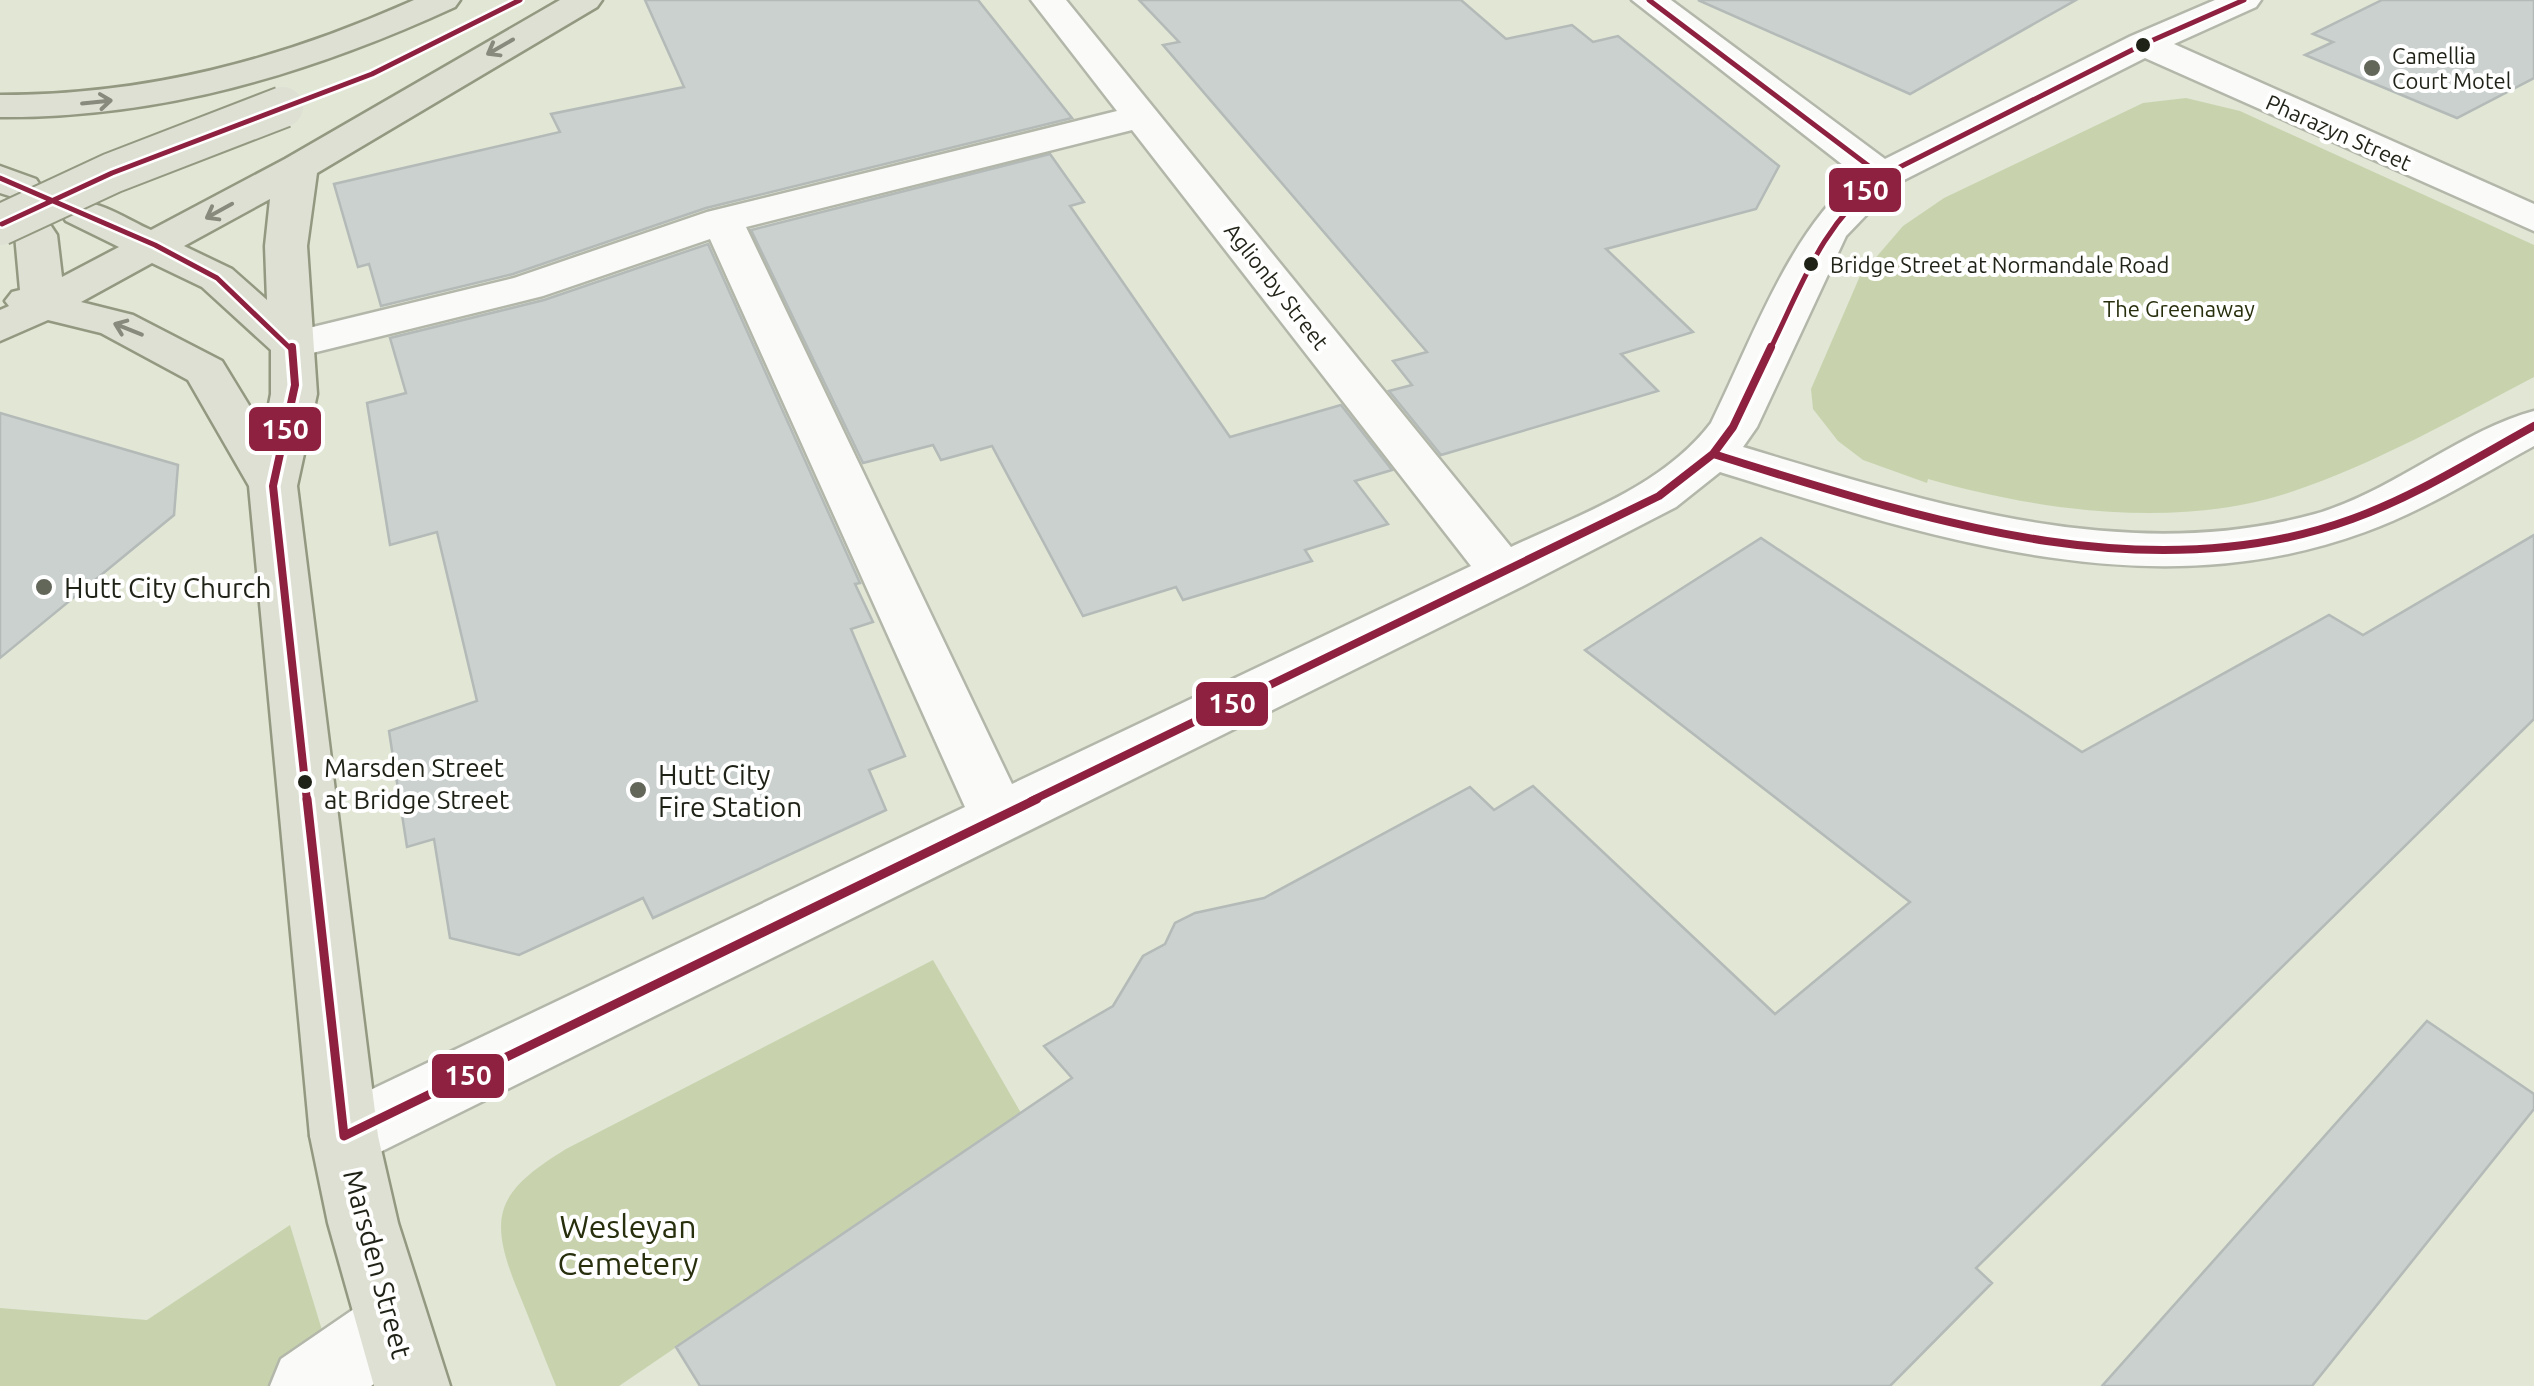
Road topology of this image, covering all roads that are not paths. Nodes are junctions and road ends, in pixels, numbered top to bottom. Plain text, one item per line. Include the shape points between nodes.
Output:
1 (443, 0) edge
2 (520, 0) edge
3 (585, 0) edge
4 (1048, 0) edge
5 (1649, 0) edge
6 (2244, 0) edge
7 (2144, 44) junction
8 (0, 106) edge
9 (1144, 116) junction
10 (299, 167) junction
11 (1882, 176) junction
12 (13, 200) edge
13 (80, 212) dead end
14 (2534, 220) edge
15 (722, 221) junction
16 (154, 245) junction
17 (0, 294) edge
18 (43, 305) junction
19 (0, 328) edge
20 (292, 345) junction
21 (2515, 436) edge
22 (1713, 454) junction
23 (273, 486) junction
24 (1504, 574) junction
25 (1000, 820) junction
26 (344, 1136) junction
27 (402, 1356) edge
28 (308, 1386) edge

8 -> 1 main road via 96,102 249,75 348,44
2 - 12 main road, bridge via 406,58 282,107 112,173
3 -> 10 main road
4 - 9 street, Aglionby Street
5 - 11 street
6 - 7 street
7 - 11 street
7 - 14 street, Pharazyn Street
9 - 15 street
9 - 24 street, Aglionby Street
10 -> 16 main road
10 - 20 main road, Marsden Street via 286,227
11 - 22 street via 1826,232 1753,389
12 - 18 main road
13 - 16 main road
15 - 20 street via 528,288
15 - 25 street
16 - 18 main road
16 - 20 main road via 235,290
17 - 18 main road, Marsden Street
18 - 19 main road
23 -> 18 main road, Marsden Street via 206,371 117,324
20 - 23 main road, Marsden Street via 295,385
21 - 22 street via 2324,528 2252,546 2150,552 1976,530
22 - 24 street via 1659,496
23 - 26 main road, Marsden Street
24 - 25 street
25 - 26 street
26 - 27 main road, Marsden Street
27 - 28 street

